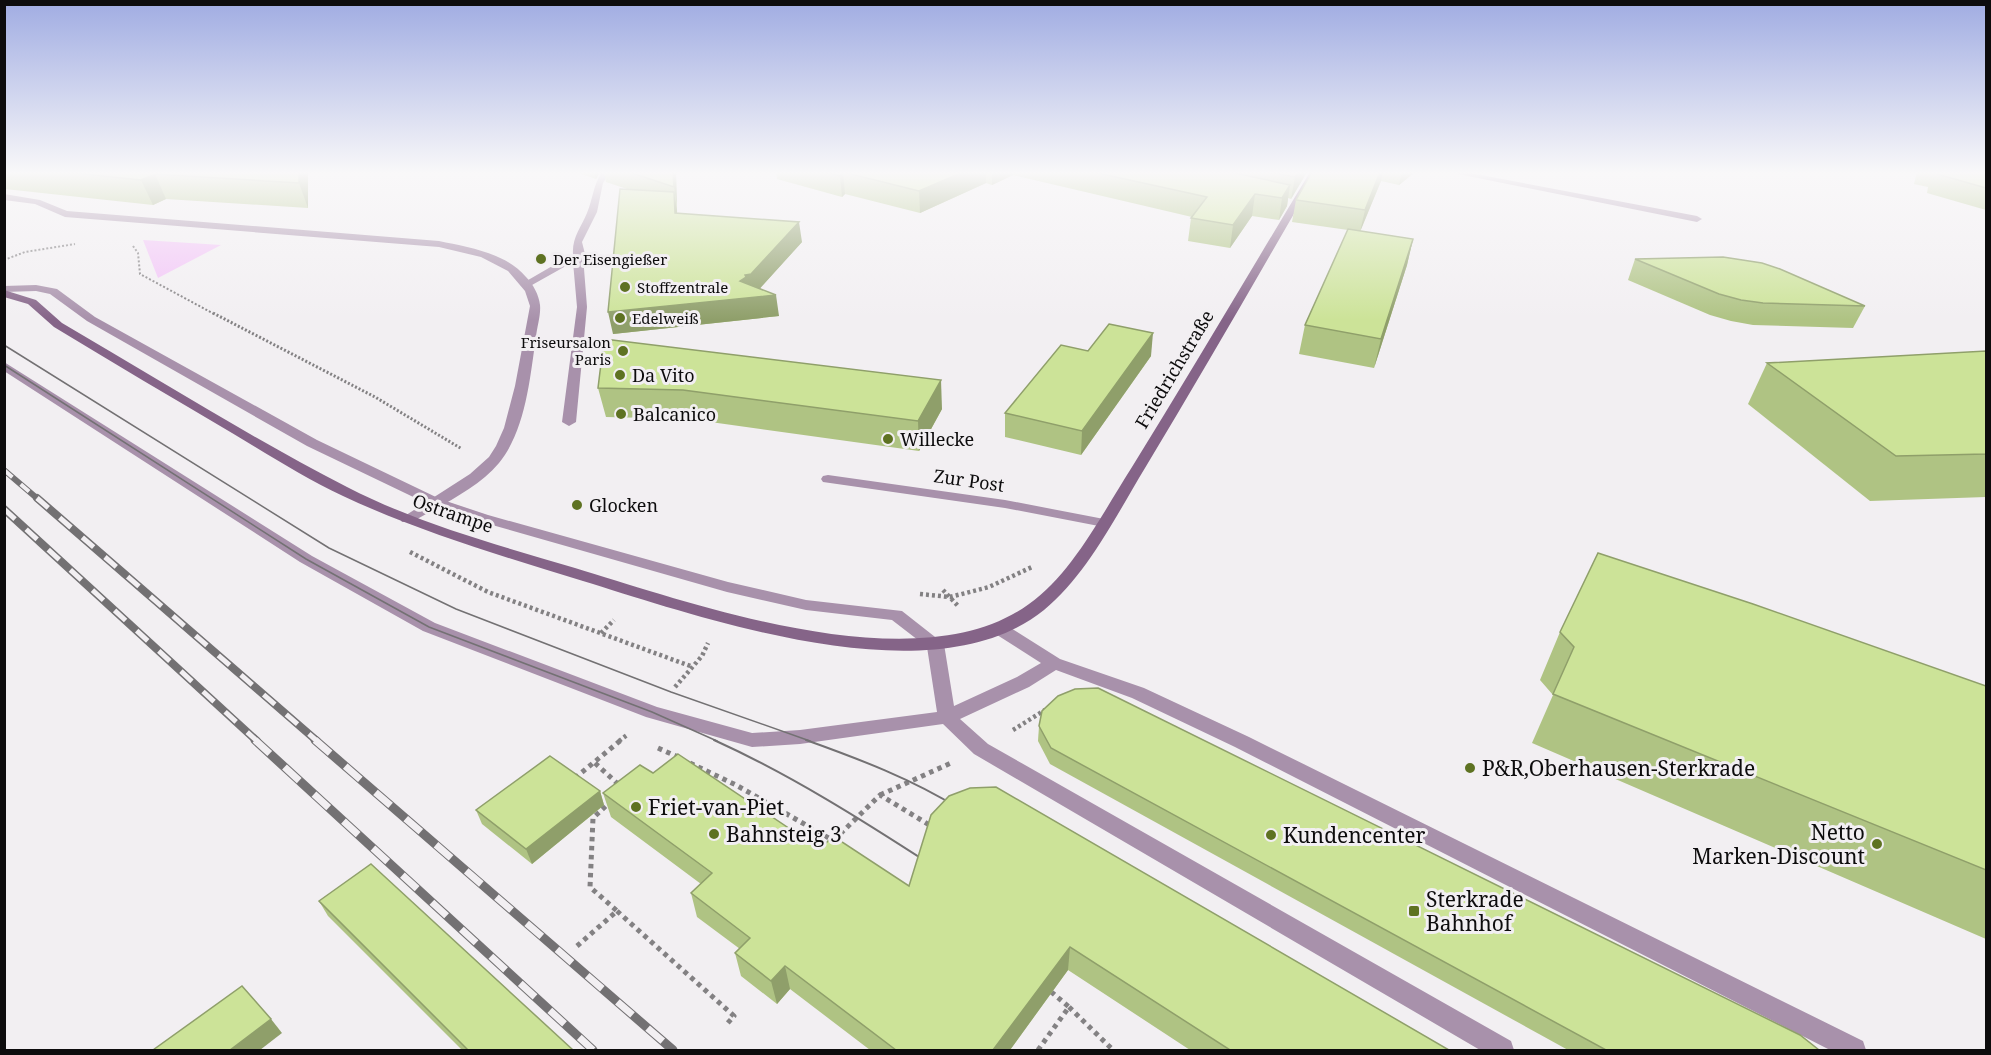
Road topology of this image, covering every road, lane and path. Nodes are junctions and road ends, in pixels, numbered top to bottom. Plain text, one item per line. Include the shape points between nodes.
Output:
1 (120, 221) edge
2 (148, 221) edge
3 (588, 221) edge
4 (1279, 221) edge
5 (83, 243) dead end
6 (580, 254) junction
7 (4, 260) edge
8 (528, 283) junction
9 (4, 291) edge
10 (4, 365) edge
11 (569, 422) dead end
12 (467, 451) dead end
13 (828, 479) dead end
14 (435, 502) junction
15 (407, 519) junction
16 (1104, 523) junction
17 (1036, 564) dead end
18 (910, 592) dead end
19 (614, 620) dead end
20 (1000, 629) junction
21 (601, 633) dead end
22 (935, 644) junction
23 (1054, 663) junction
24 (947, 717) junction
25 (629, 734) dead end
26 (640, 739) dead end
27 (650, 744) dead end
28 (595, 763) dead end
29 (933, 827) edge
30 (833, 840) junction
31 (843, 847) edge
32 (617, 911) junction
33 (577, 946) dead end
34 (1047, 985) edge
35 (1070, 1007) junction
36 (725, 1026) dead end
37 (1038, 1050) edge
38 (1113, 1050) edge
39 (1502, 1050) edge
40 (1854, 1050) edge

1 - 12 path via 138,253 140,274
2 - 8 street via 439,244 498,261
3 - 6 street via 577,242
4 - 16 main road, Friedrichstraße
5 - 7 path via 25,252
6 - 8 street
6 - 11 street via 582,307
8 - 14 street via 535,306 518,400 505,443 486,467
9 - 14 street via 53,291 91,319 312,443
9 - 15 main road, Ostrampe via 32,302 58,325 284,458
10 - 24 street via 306,559 429,627 652,712 752,740
13 - 16 street, Zur Post via 1005,504
14 - 15 street
14 - 22 street via 727,587 806,604 896,615
15 - 22 main road, Ostrampe via 730,619 798,635
16 - 20 main road, Friedrichstraße via 1063,583 1037,607
17 - 18 path via 989,587 950,597
19 - 21 path
20 - 22 main road, Ostrampe
20 - 23 street
22 - 24 street
23 - 24 street
23 - 40 street via 1138,693 1242,742
24 - 39 street via 981,749
25 - 26 path
27 - 30 path via 736,785
28 - 32 path via 624,789 593,818 590,887
29 - 30 path via 880,795
30 - 31 path
32 - 33 path
32 - 36 path via 734,1016
34 - 35 path
35 - 37 path
35 - 38 path

